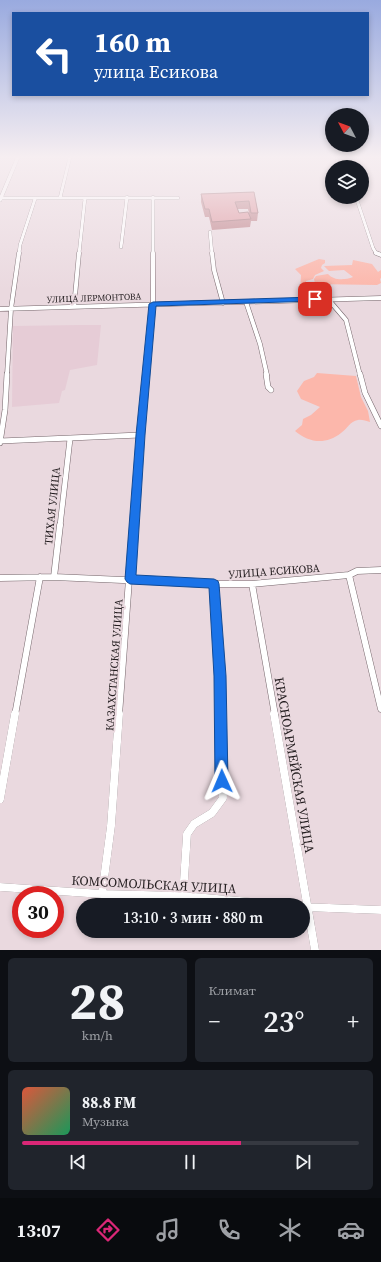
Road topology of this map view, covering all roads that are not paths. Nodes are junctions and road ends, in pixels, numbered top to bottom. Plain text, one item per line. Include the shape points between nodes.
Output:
1 (34, 201) edge
2 (85, 201) edge
3 (126, 201) edge
4 (152, 201) edge
5 (358, 204) edge
6 (210, 232) dead end
7 (121, 246) dead end
8 (381, 255) edge
9 (381, 298) edge
10 (328, 299) junction
11 (246, 302) junction
12 (223, 303) junction
13 (153, 304) junction
14 (74, 307) junction
15 (0, 309) edge
16 (11, 309) junction
17 (271, 390) dead end
18 (381, 426) edge
19 (140, 435) junction
20 (70, 439) junction
21 (0, 441) edge
22 (381, 570) edge
23 (349, 575) junction
24 (40, 577) junction
25 (54, 577) junction
26 (0, 578) edge
27 (130, 579) junction
28 (214, 584) junction
29 (252, 584) junction
30 (381, 709) edge
31 (0, 799) edge
32 (0, 887) edge
33 (102, 894) junction
34 (183, 896) junction
35 (205, 898) edge
36 (304, 898) edge
37 (310, 907) edge
38 (381, 910) edge
39 (310, 926) edge
40 (315, 950) edge

1 - 16 street via 20,246
2 - 14 street
3 - 7 street
4 - 13 street, КАЗАХСТАНСКАЯ УЛИЦА
5 - 8 street via 376,253
6 - 12 street via 214,270
9 - 10 street, УЛИЦА ЛЕРМОНТОВА
10 - 11 street, УЛИЦА ЛЕРМОНТОВА
10 - 18 street via 346,320 365,393
11 - 12 street, УЛИЦА ЛЕРМОНТОВА
11 - 17 street via 263,353 268,387
12 - 13 street, УЛИЦА ЛЕРМОНТОВА
13 - 14 street, УЛИЦА ЛЕРМОНТОВА
13 - 19 street, КАЗАХСТАНСКАЯ УЛИЦА
14 - 16 street, УЛИЦА ЛЕРМОНТОВА
15 - 16 street, УЛИЦА ЛЕРМОНТОВА
16 - 21 street via 5,410
19 - 20 street
19 - 27 street, КАЗАХСТАНСКАЯ УЛИЦА
20 - 21 street
20 - 25 street, ТИХАЯ УЛИЦА
22 - 23 street, УЛИЦА ЕСИКОВА via 358,571
23 - 29 street, УЛИЦА ЕСИКОВА
23 - 30 street
24 - 25 street, УЛИЦА ЕСИКОВА
24 - 26 street, УЛИЦА ЕСИКОВА
24 - 31 street
25 - 27 street, УЛИЦА ЕСИКОВА
27 - 28 street, УЛИЦА ЕСИКОВА
27 - 33 street, КАЗАХСТАНСКАЯ УЛИЦА via 111,826
28 - 29 street, УЛИЦА ЕСИКОВА
28 - 34 street via 220,676 223,798 212,813 194,824 187,834
29 - 36 street, КРАСНОАРМЕЙСКАЯ УЛИЦА
32 - 33 street, КОМСОМОЛЬСКАЯ УЛИЦА
33 - 34 street, КОМСОМОЛЬСКАЯ УЛИЦА
34 - 35 street, КОМСОМОЛЬСКАЯ УЛИЦА
37 - 38 street
39 - 40 street, КРАСНОАРМЕЙСКАЯ УЛИЦА

